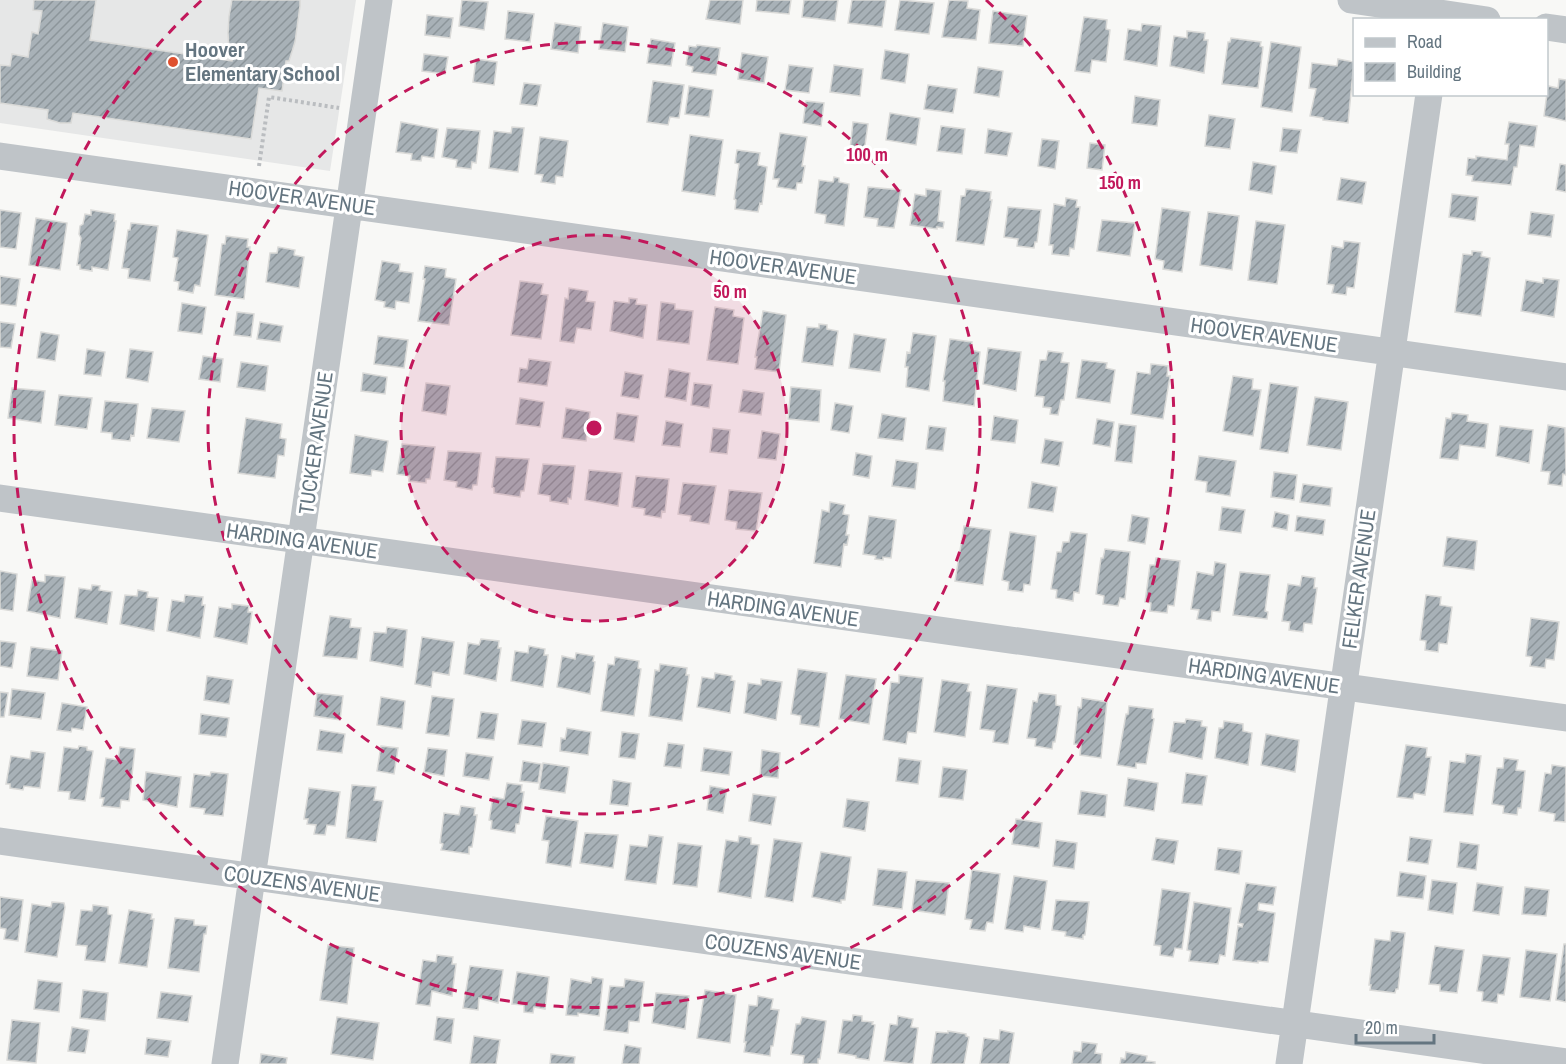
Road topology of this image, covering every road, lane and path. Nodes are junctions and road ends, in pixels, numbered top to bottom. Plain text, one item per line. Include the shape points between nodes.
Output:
1 (379, 0) edge
2 (1351, 0) edge
3 (1440, 11) edge
4 (1477, 18) edge
5 (1548, 27) edge
6 (1566, 30) edge
7 (1429, 96) edge
8 (346, 110) dead end
9 (0, 156) edge
10 (259, 166) dead end
11 (350, 206) junction
12 (1392, 353) junction
13 (1566, 377) edge
14 (0, 498) edge
15 (302, 541) junction
16 (1344, 687) junction
17 (1566, 718) edge
18 (0, 841) edge
19 (253, 877) junction
20 (1295, 1024) junction
21 (1566, 1062) edge
22 (225, 1064) edge
23 (1289, 1064) edge

1 - 11 street, TUCKER AVENUE
2 - 3 street
3 - 4 street
5 - 6 street
7 - 12 street, FELKER AVENUE
8 - 10 path via 269,97
9 - 11 street, HOOVER AVENUE
11 - 12 street, HOOVER AVENUE
11 - 15 street, TUCKER AVENUE
12 - 13 street, HOOVER AVENUE
12 - 16 street, FELKER AVENUE
14 - 15 street, HARDING AVENUE
15 - 16 street, HARDING AVENUE
15 - 19 street, TUCKER AVENUE
16 - 17 street, HARDING AVENUE
16 - 20 street, FELKER AVENUE
18 - 19 street, COUZENS AVENUE
19 - 20 street, COUZENS AVENUE
19 - 22 street, TUCKER AVENUE
20 - 21 street, COUZENS AVENUE
20 - 23 street, FELKER AVENUE

